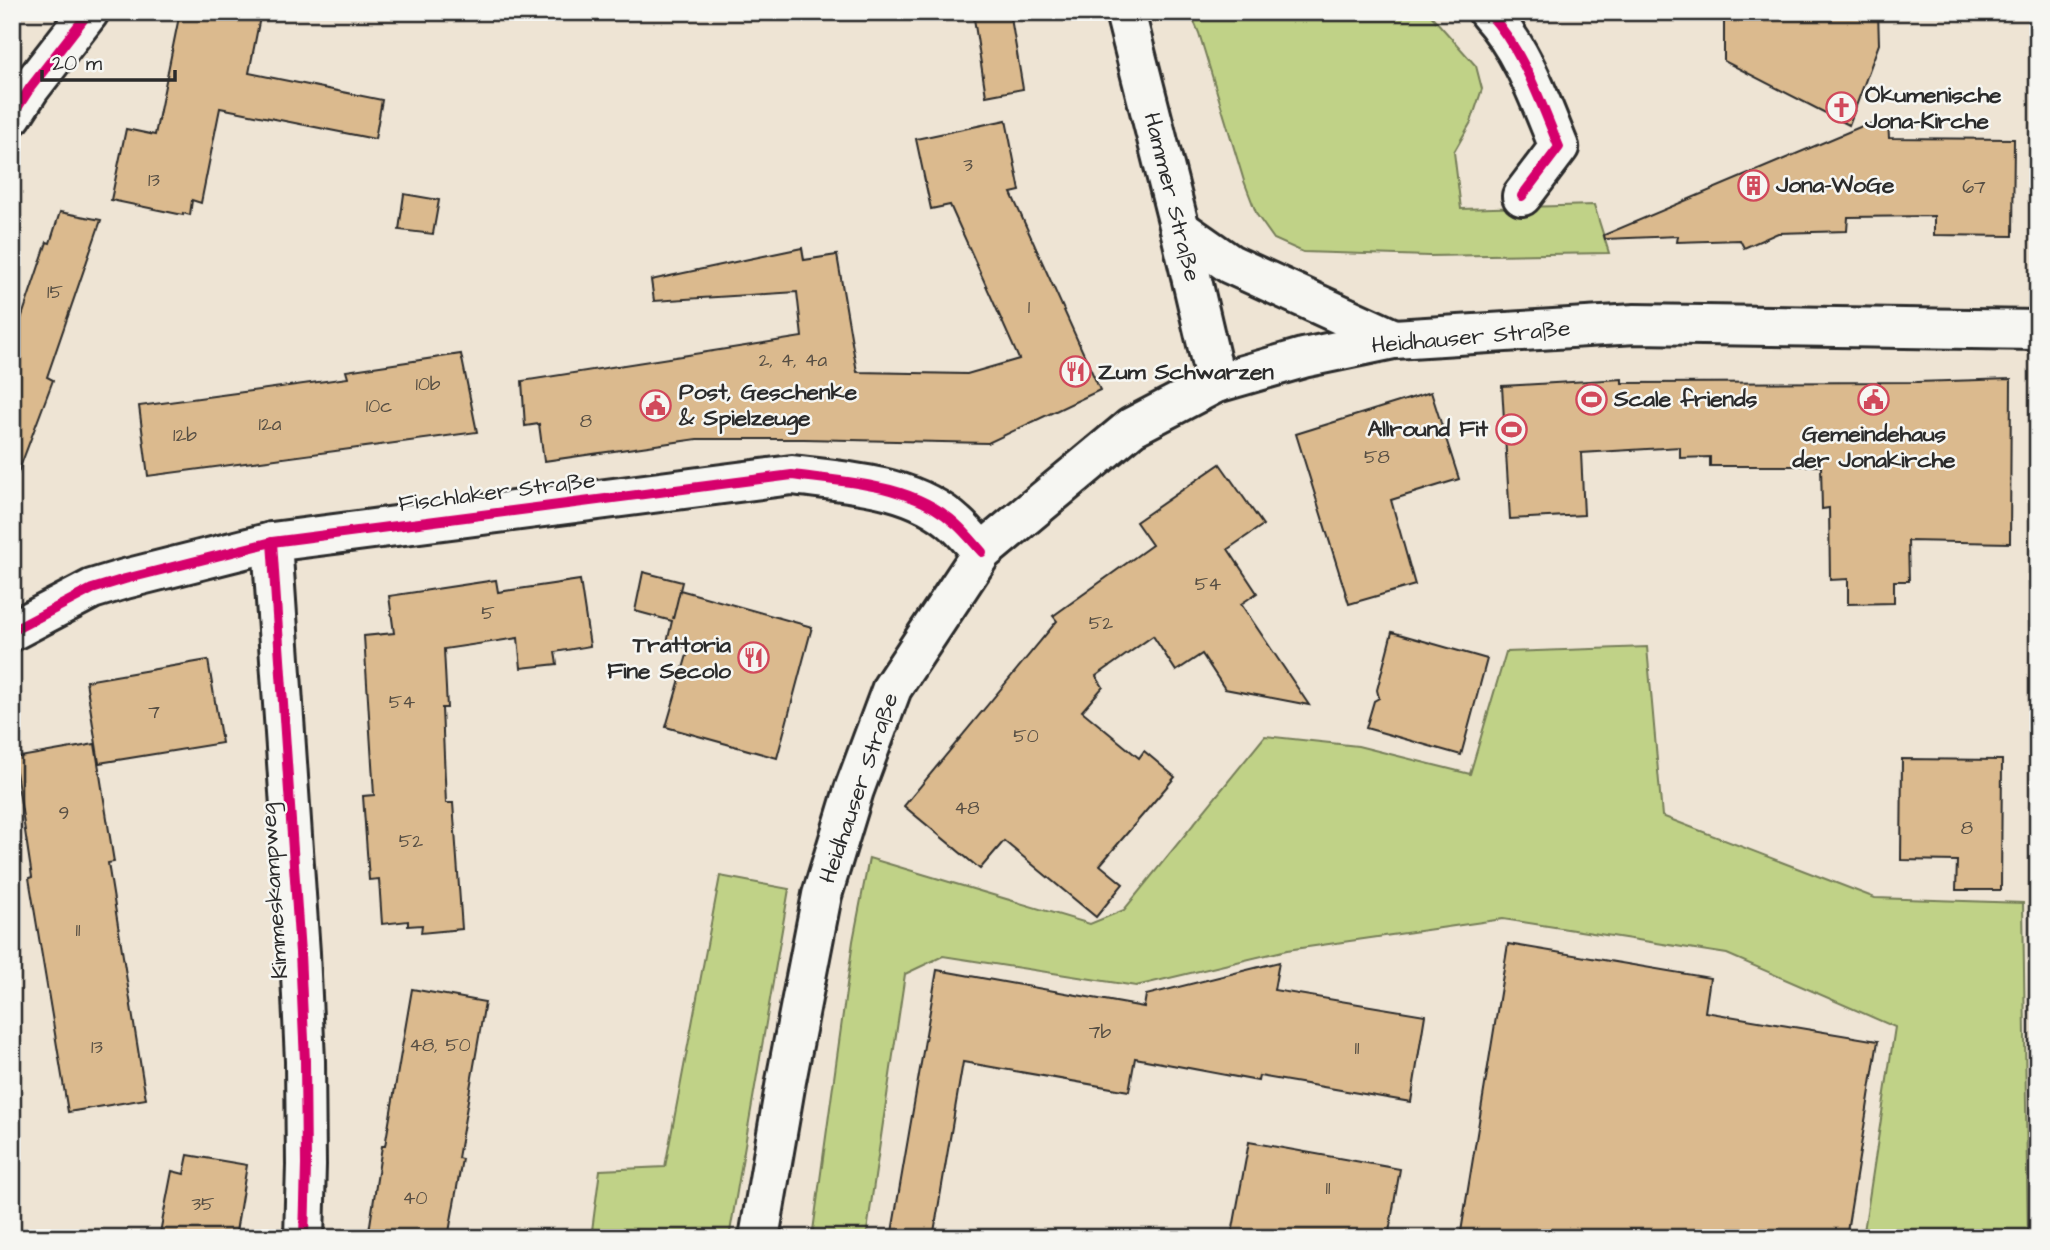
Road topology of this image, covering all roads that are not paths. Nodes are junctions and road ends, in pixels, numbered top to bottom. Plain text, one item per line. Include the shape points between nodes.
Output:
1 (89, 12) edge
2 (1125, 12) edge
3 (1488, 12) edge
4 (12, 116) edge
5 (1522, 196) dead end
6 (1180, 229) junction
7 (2038, 330) edge
8 (1394, 339) junction
9 (1216, 383) junction
10 (272, 542) junction
11 (982, 552) junction
12 (12, 631) edge
13 (304, 1238) edge
14 (759, 1238) edge

1 - 4 main road
2 - 6 main road, Hammer Straße
3 - 5 main road via 1531,78 1559,147
6 - 8 main road via 1230,264
6 - 9 main road, Hammer Straße
7 - 8 main road, Heidhauser Straße via 1635,324
8 - 9 main road, Heidhauser Straße
9 - 11 main road, Heidhauser Straße via 1132,427
10 - 11 main road, Fischlaker Straße via 792,475 874,486 922,501 955,522
10 - 12 main road, Fischlaker Straße via 92,589
10 - 13 main road, Kimmeskampweg via 305,1061
11 - 14 main road, Heidhauser Straße via 891,688 854,790 822,895

